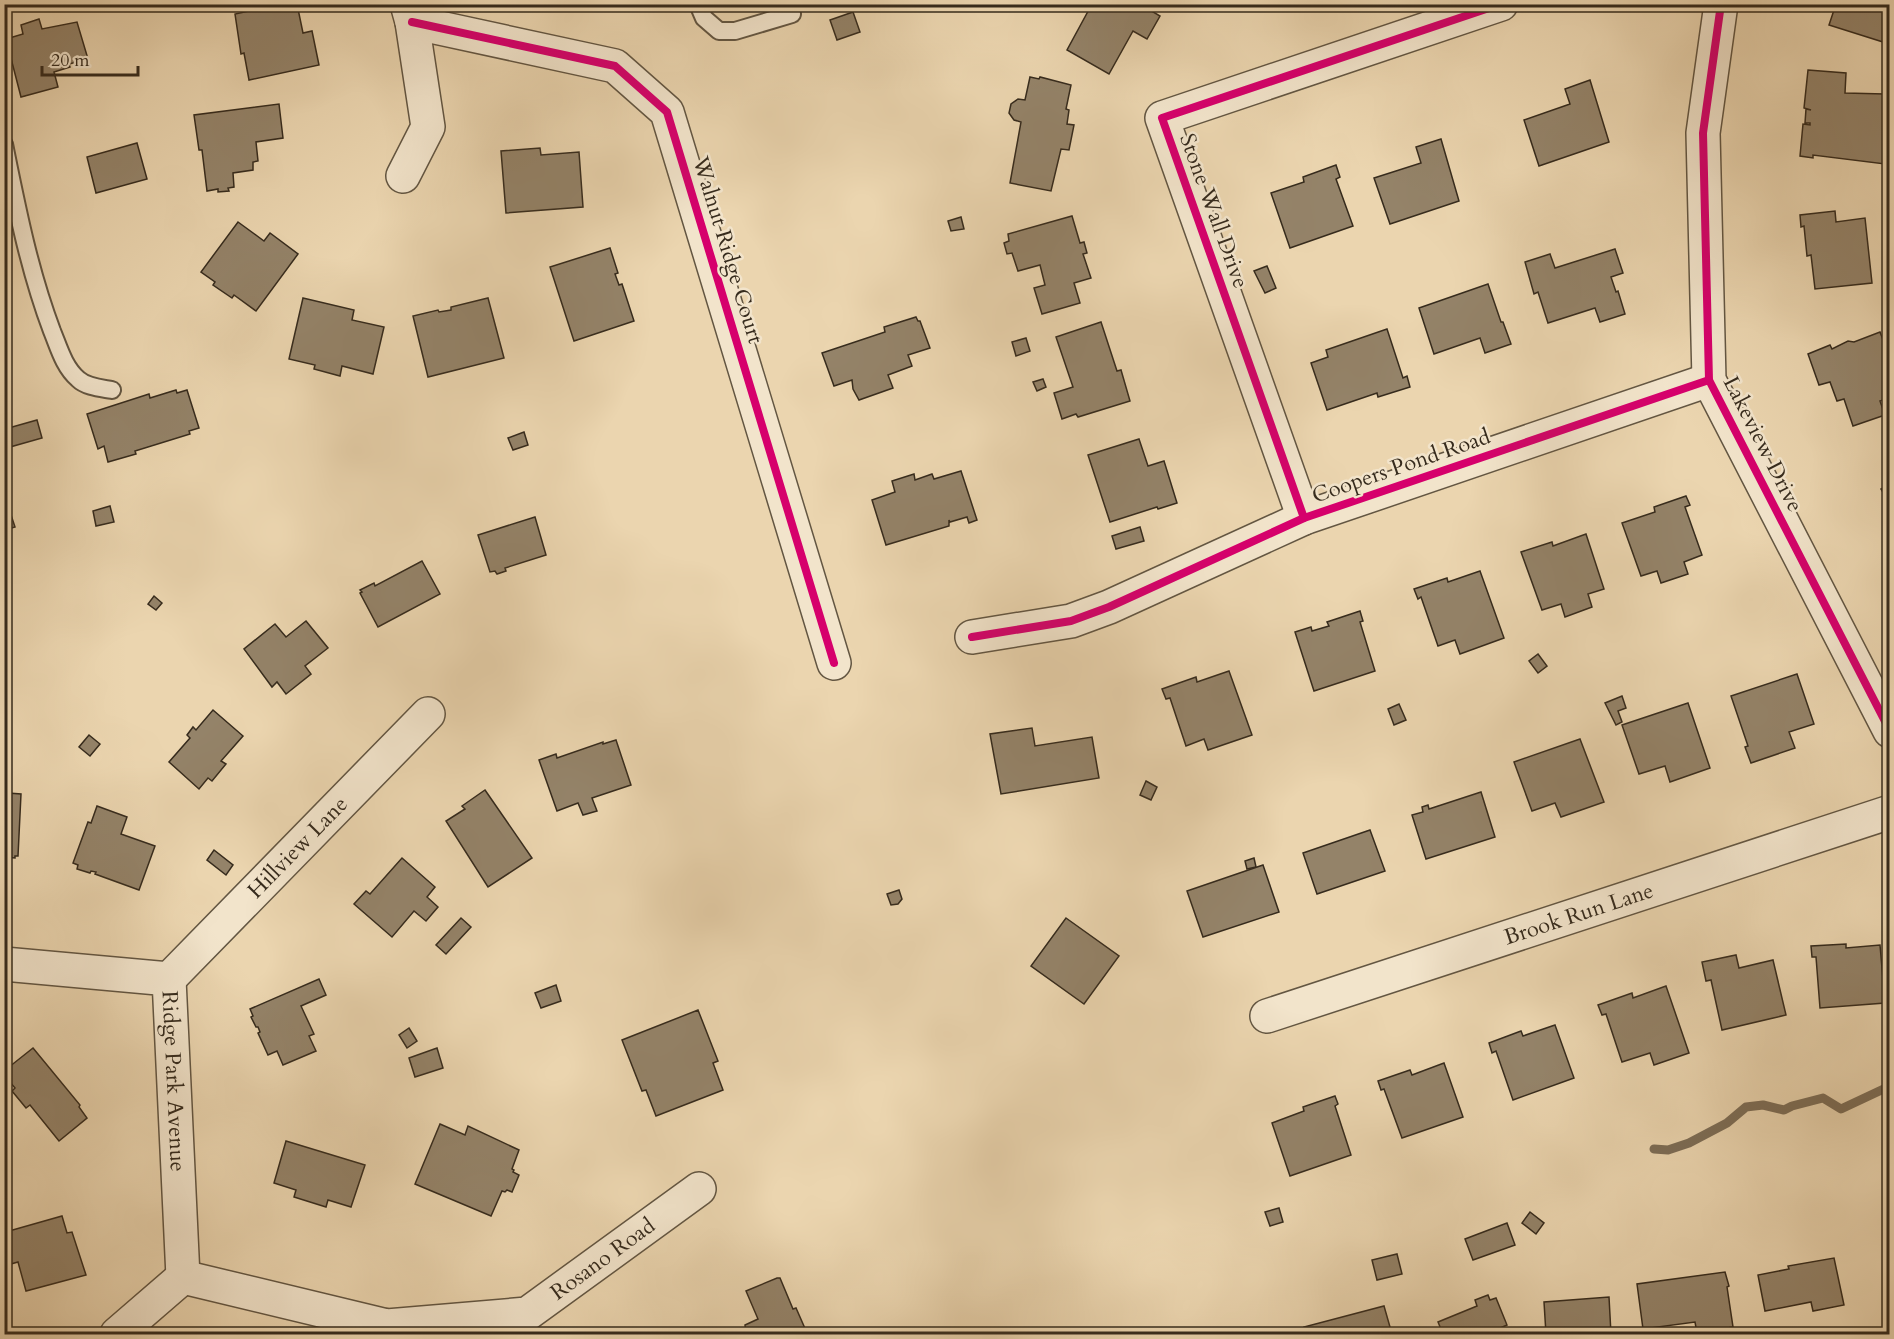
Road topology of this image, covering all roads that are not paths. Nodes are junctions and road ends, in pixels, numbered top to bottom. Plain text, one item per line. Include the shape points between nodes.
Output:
1 (698, 4) edge
2 (1501, 4) edge
3 (1721, 4) edge
4 (410, 13) edge
5 (792, 14) dead end
6 (4, 144) edge
7 (402, 176) dead end
8 (1709, 380) junction
9 (112, 390) dead end
10 (1304, 518) junction
11 (972, 637) dead end
12 (834, 663) dead end
13 (428, 714) dead end
14 (1890, 731) edge
15 (1890, 812) edge
16 (4, 964) edge
17 (169, 979) junction
18 (1268, 1016) dead end
19 (699, 1189) dead end
20 (183, 1276) junction
21 (117, 1335) edge

1 - 5 lane via 704,18 719,31 735,31
2 - 10 street, Stone Wall Drive via 1162,118
3 - 8 street, Lakeview Drive via 1702,133
4 - 7 street via 428,127
4 - 12 street, Walnut Ridge Court via 615,66 667,112
6 - 9 lane via 32,272 63,359 78,380
8 - 10 street, Coopers Pond Road
8 - 14 street, Lakeview Drive
10 - 11 street, Coopers Pond Road via 1071,621
13 - 17 street, Hillview Lane
15 - 18 street, Brook Run Lane
16 - 17 street, Ridge Park Avenue
17 - 20 street, Ridge Park Avenue
19 - 20 street, Rosano Road via 527,1314 387,1326
20 - 21 street

